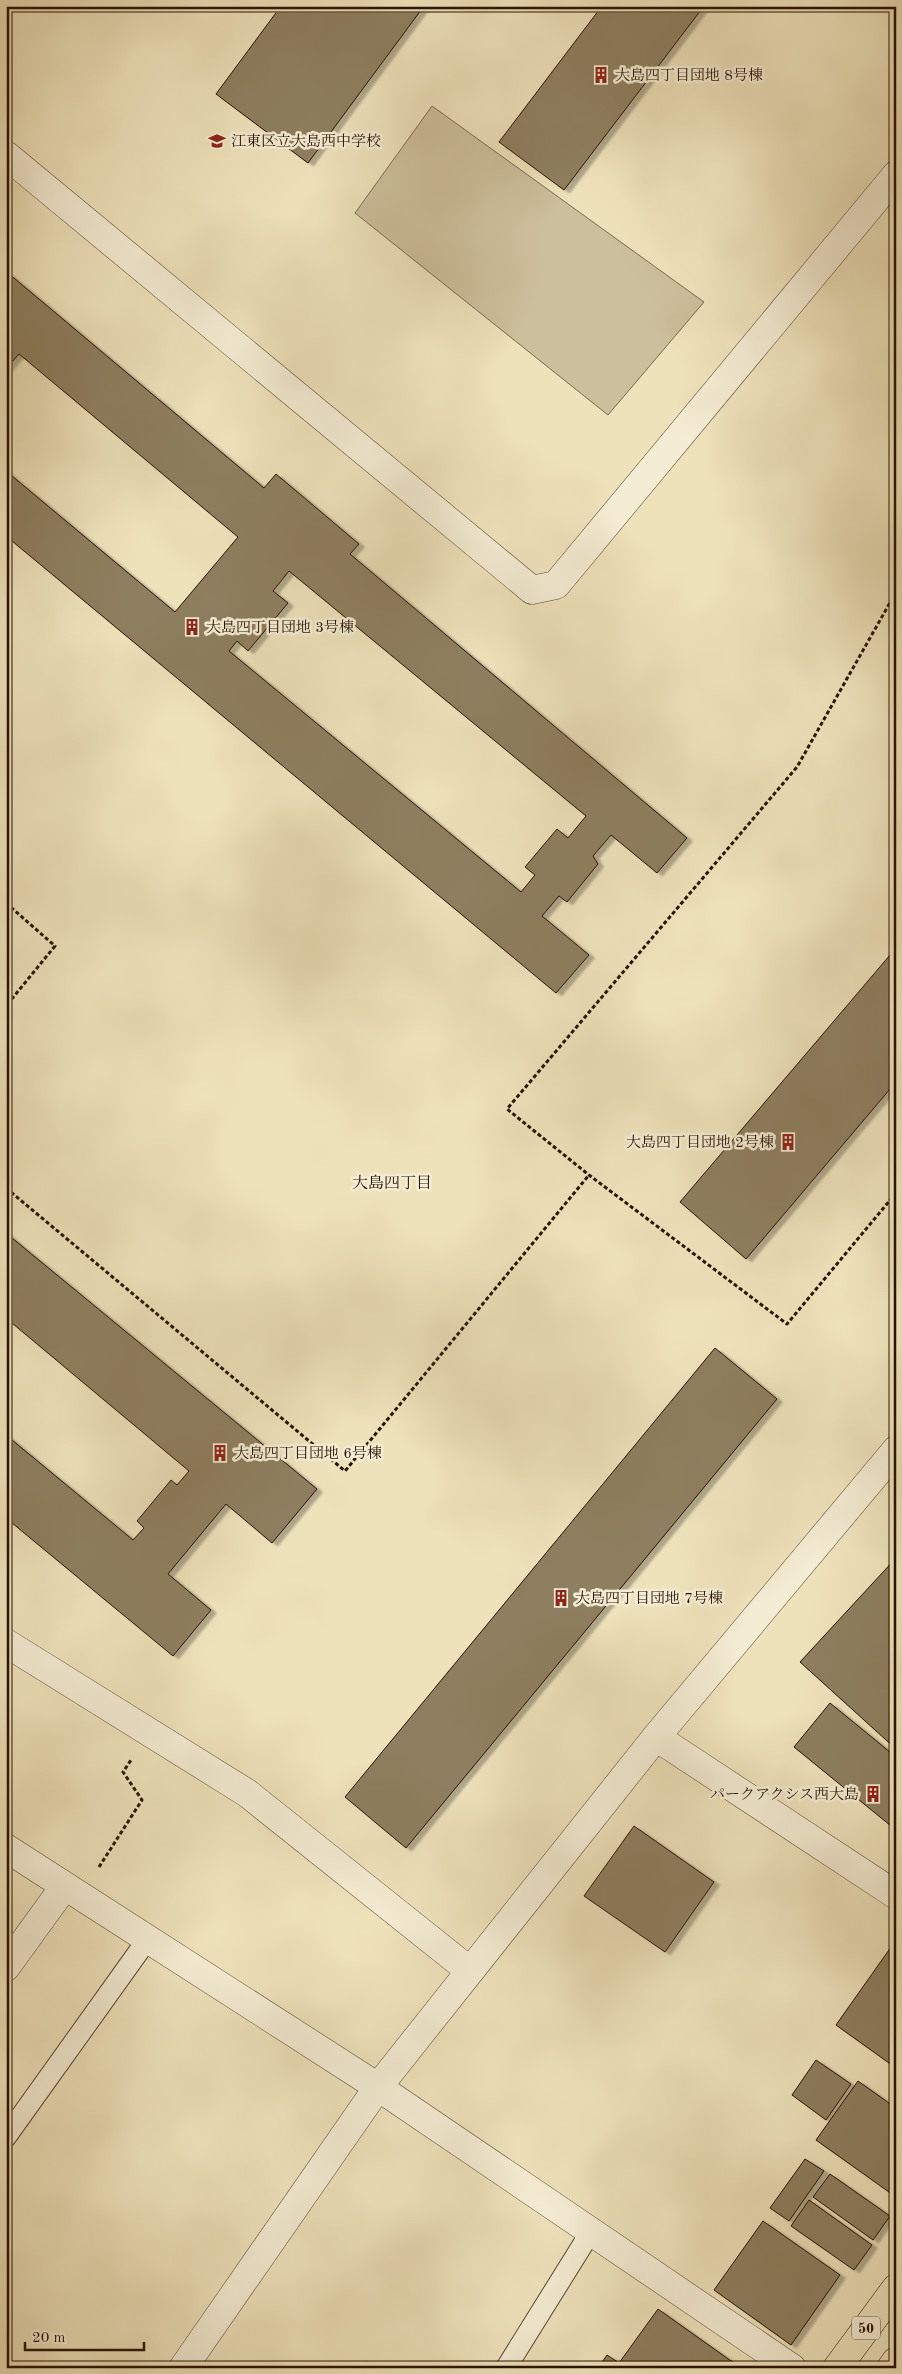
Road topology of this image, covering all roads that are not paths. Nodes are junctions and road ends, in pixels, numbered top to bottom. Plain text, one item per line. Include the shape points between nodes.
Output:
1 (6, 155) edge
2 (896, 175) edge
3 (896, 1450) edge
4 (6, 1643) edge
5 (656, 1737) junction
6 (6, 1848) edge
7 (72, 1892) junction
8 (896, 1896) edge
9 (147, 1940) junction
10 (6, 1967) edge
11 (470, 1971) junction
12 (378, 2087) junction
13 (6, 2137) edge
14 (590, 2233) junction
15 (896, 2288) edge
16 (896, 2361) edge
17 (183, 2368) edge
18 (506, 2368) edge
19 (792, 2368) edge
20 (837, 2368) edge
21 (891, 2368) edge

1 - 2 street via 532,590 556,585
3 - 5 street
4 - 11 street via 247,1793
5 - 8 street
5 - 11 street
6 - 7 street
7 - 9 street
7 - 10 street
9 - 12 street
9 - 13 lane
11 - 12 street
12 - 14 street
12 - 17 street
14 - 18 lane
14 - 19 street
15 - 20 main road, 50
16 - 21 main road

